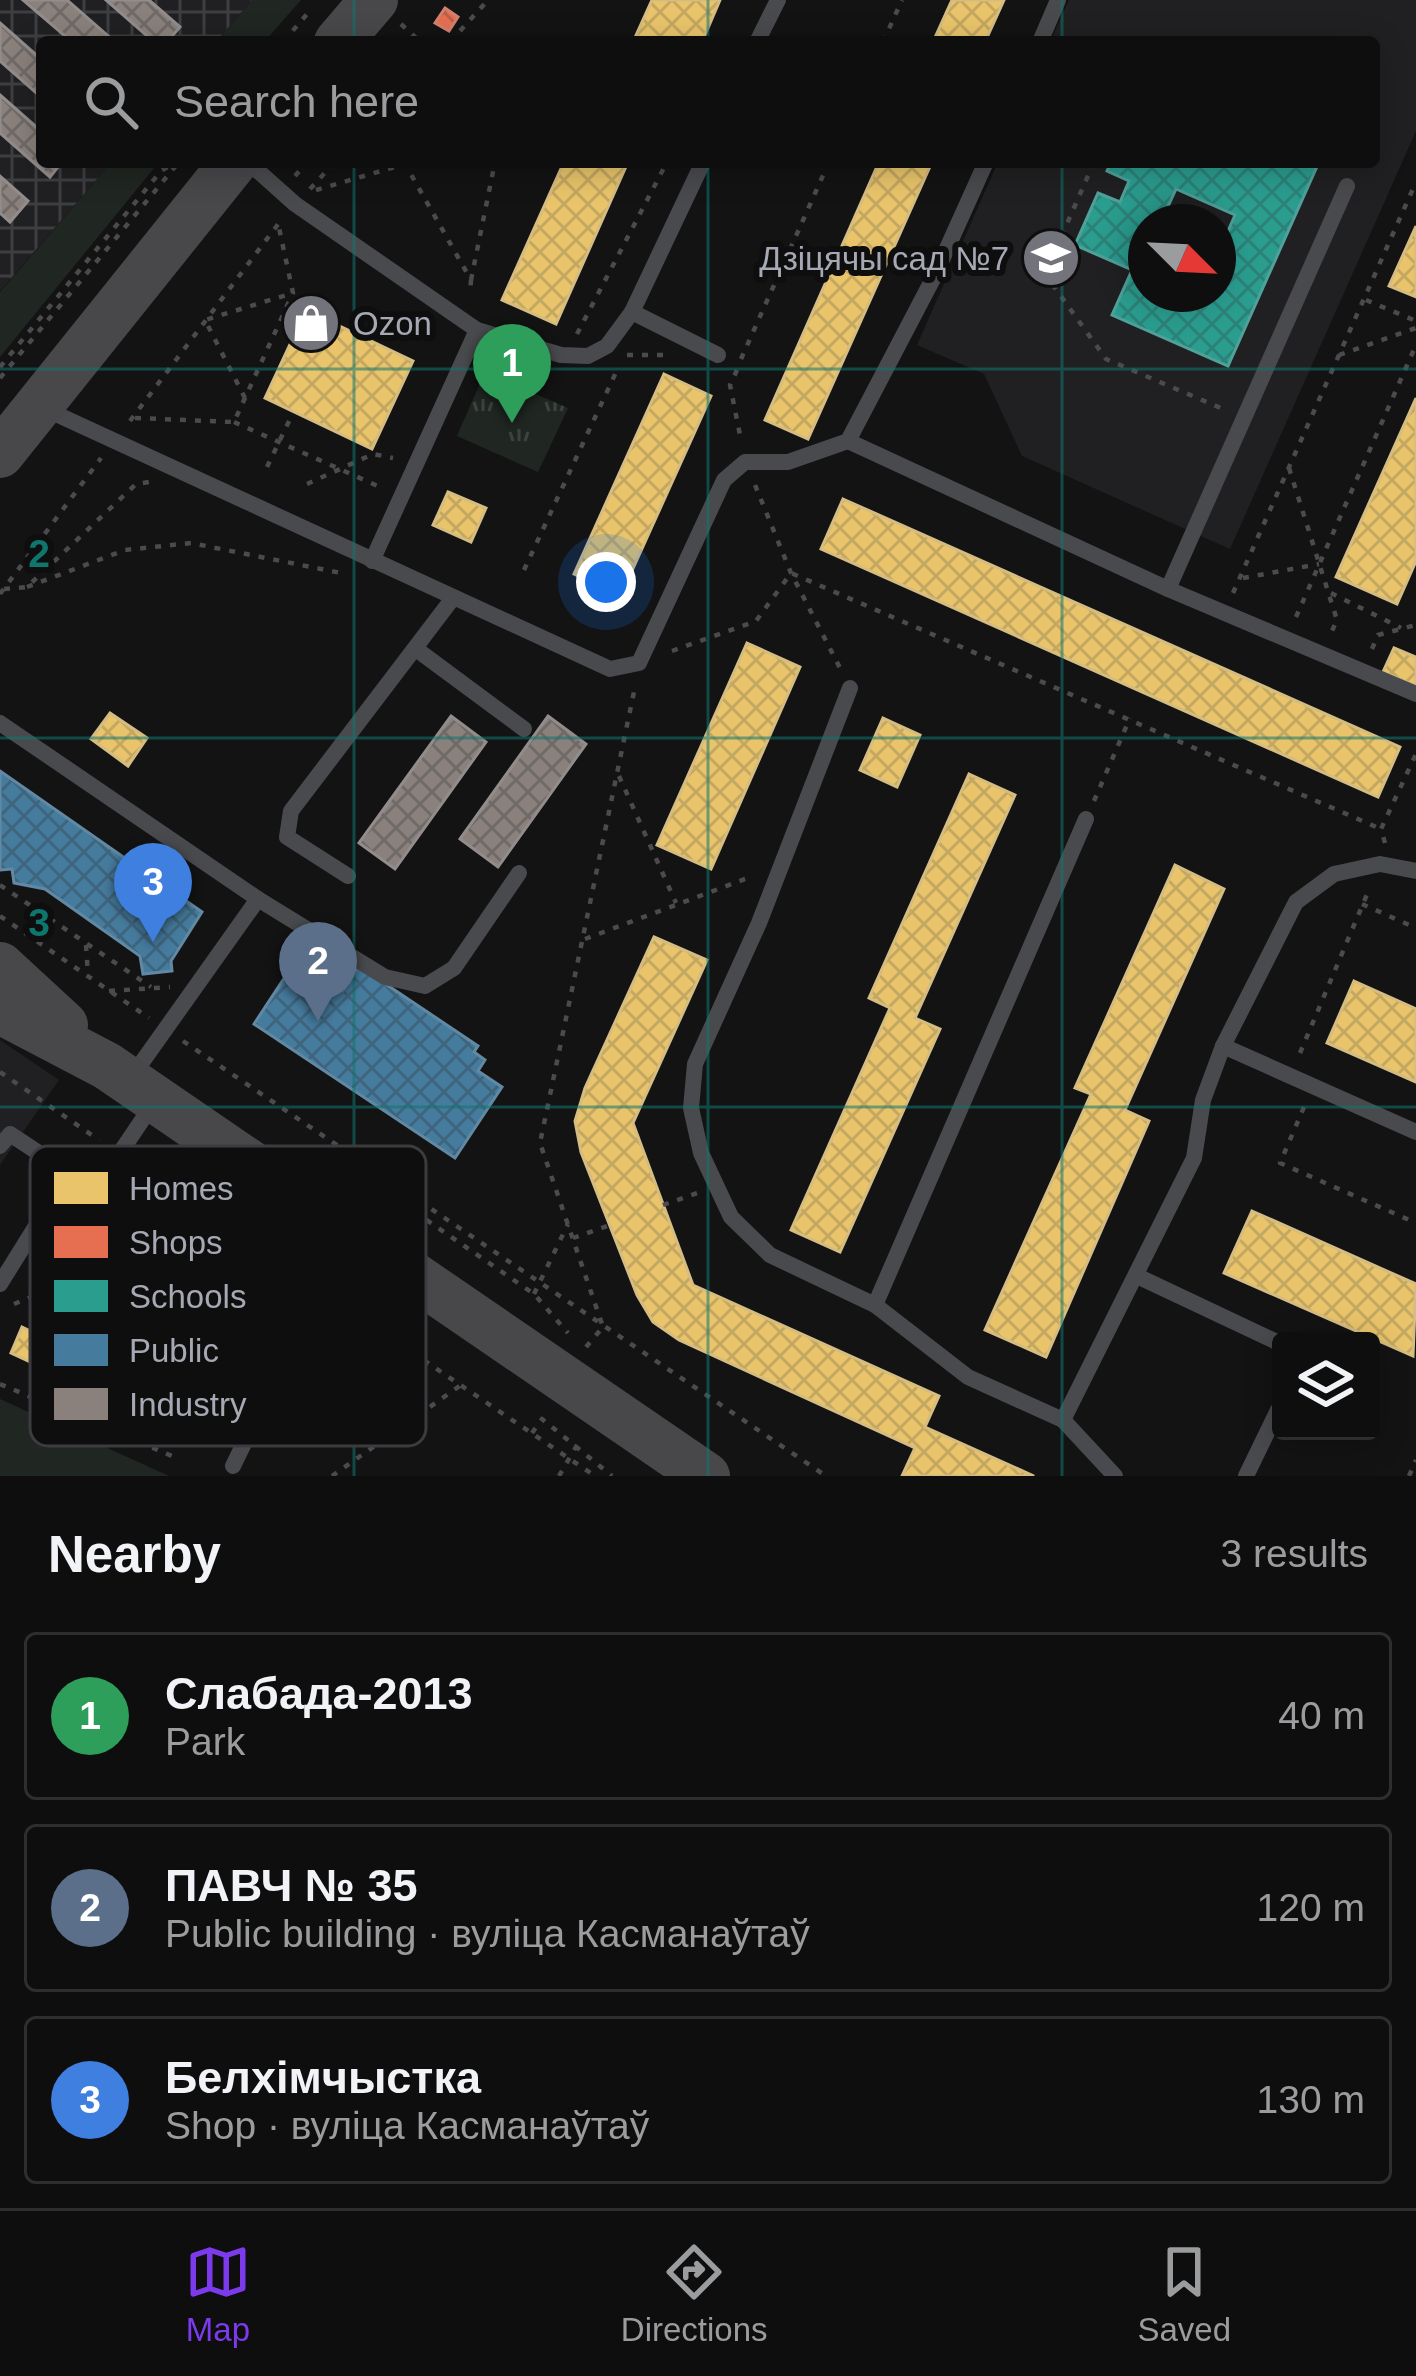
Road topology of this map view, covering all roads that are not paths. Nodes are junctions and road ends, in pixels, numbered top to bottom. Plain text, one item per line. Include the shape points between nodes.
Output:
1 (374, 0) edge
2 (778, 0) edge
3 (1058, 0) edge
4 (343, 36) edge
5 (760, 36) edge
6 (1043, 36) edge
7 (228, 168) edge
8 (257, 168) edge
9 (700, 168) edge
10 (983, 168) edge
11 (1347, 186) dead end
12 (632, 312) junction
13 (470, 325) junction
14 (718, 356) road end
15 (10, 380) edge
16 (848, 441) junction
17 (0, 454) edge
18 (372, 561) junction
19 (1168, 589) junction
20 (453, 598) junction
21 (416, 649) junction
22 (850, 688) road end
23 (1416, 694) edge
24 (0, 723) edge
25 (524, 729) dead end
26 (1086, 819) road end
27 (1416, 871) edge
28 (519, 873) dead end
29 (348, 877) dead end
30 (258, 899) junction
31 (0, 966) edge
32 (0, 1010) edge
33 (1223, 1046) junction
34 (130, 1083) junction
35 (1416, 1132) edge
36 (0, 1146) edge
37 (121, 1146) edge
38 (222, 1146) edge
39 (30, 1147) edge
40 (30, 1235) edge
41 (1137, 1276) junction
42 (0, 1284) edge
43 (426, 1285) edge
44 (875, 1305) junction
45 (1272, 1340) edge
46 (1063, 1420) junction
47 (1272, 1422) edge
48 (243, 1446) edge
49 (233, 1466) dead end
50 (706, 1476) edge
51 (1115, 1476) edge
52 (1246, 1476) edge

1 - 4 street
2 - 5 lane
3 - 6 lane
7 - 15 street
8 - 13 lane
9 - 12 lane
10 - 16 lane
11 - 19 lane
12 - 13 lane via 607,346 587,356 561,356
12 - 14 lane
13 - 18 lane
15 - 17 street
15 - 18 lane via 112,443
16 - 19 lane
16 - 20 lane via 788,462 746,461 724,480 639,663 610,669
18 - 20 lane
19 - 23 lane
20 - 21 lane
21 - 25 lane
21 - 29 lane via 290,812 287,837
22 - 44 lane via 695,1064 691,1108 730,1217 770,1255
24 - 30 lane
26 - 44 lane
27 - 33 lane via 1380,864 1334,874 1296,902
28 - 30 lane via 454,968 424,986 386,977
30 - 34 lane
31 - 34 street
32 - 34 street
33 - 35 lane
33 - 41 lane via 1194,1158
34 - 37 lane
34 - 38 street
36 - 39 lane via 10,1134
40 - 42 lane
41 - 45 lane
41 - 46 lane
43 - 50 street
44 - 46 lane via 968,1377
46 - 51 lane
47 - 52 lane
48 - 49 lane

